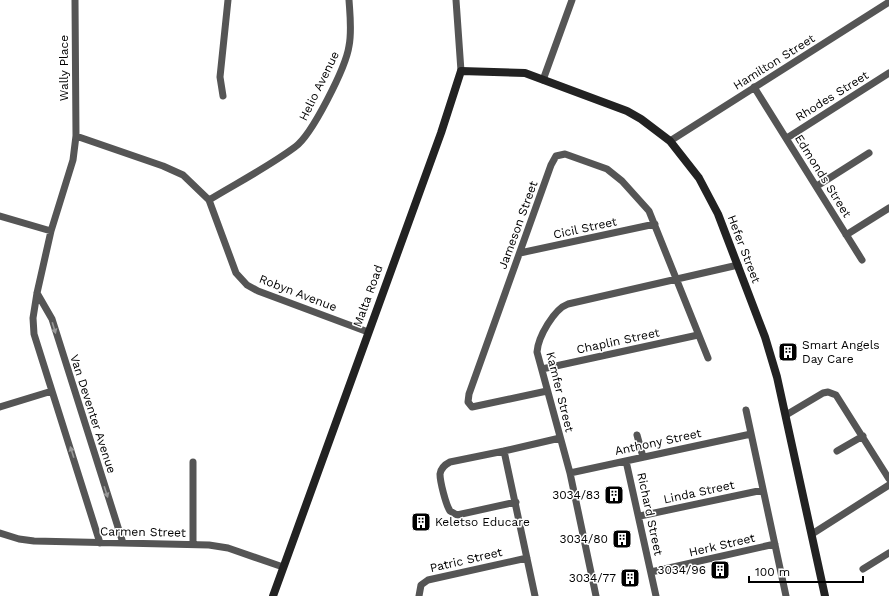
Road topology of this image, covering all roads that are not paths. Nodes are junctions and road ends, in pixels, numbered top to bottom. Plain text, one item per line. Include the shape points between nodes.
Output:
1 (75, 0) edge
2 (228, 0) edge
3 (349, 0) edge
4 (456, 0) edge
5 (572, 0) edge
6 (889, 2) edge
7 (461, 71) junction
8 (889, 73) edge
9 (543, 80) junction
10 (754, 87) junction
11 (223, 96) dead end
12 (76, 136) junction
13 (787, 138) junction
14 (670, 141) junction
15 (869, 153) dead end
16 (817, 186) junction
17 (209, 200) junction
18 (889, 208) edge
19 (0, 216) edge
20 (655, 224) junction
21 (52, 231) junction
22 (846, 235) junction
23 (520, 253) junction
24 (862, 260) dead end
25 (738, 265) junction
26 (677, 280) junction
27 (37, 293) junction
28 (368, 332) junction
29 (698, 335) junction
30 (708, 358) dead end
31 (542, 369) junction
32 (547, 391) junction
33 (52, 392) junction
34 (0, 407) edge
35 (746, 410) dead end
36 (786, 415) junction
37 (751, 434) junction
38 (637, 435) dead end
39 (862, 436) junction
40 (560, 438) junction
41 (504, 451) junction
42 (837, 451) dead end
43 (642, 457) junction
44 (626, 461) junction
45 (193, 462) dead end
46 (570, 473) junction
47 (889, 480) edge
48 (889, 485) edge
49 (763, 490) junction
50 (516, 502) junction
51 (640, 516) junction
52 (0, 533) edge
53 (812, 534) junction
54 (100, 543) junction
55 (122, 543) junction
56 (193, 544) junction
57 (775, 544) junction
58 (889, 553) edge
59 (527, 558) junction
60 (283, 567) junction
61 (863, 569) dead end
62 (651, 572) junction
63 (273, 596) edge
64 (419, 596) edge
65 (535, 596) edge
66 (596, 596) edge
67 (656, 596) edge
68 (786, 596) edge
69 (825, 596) edge

1 - 12 street, Wally Place
2 - 11 street via 220,77
3 - 17 street, Helio Avenue via 348,53 308,133 296,147
4 - 7 street, Malta Road
5 - 9 street
6 - 10 street, Hamilton Street
7 - 9 street, Hefer Street via 517,72
7 - 28 street, Malta Road
8 - 13 street, Rhodes Street
9 - 14 street, Hefer Street via 636,115
10 - 13 street, Edmonds Street
10 - 14 street, Hamilton Street
12 - 17 street, Robyn Avenue via 177,171
12 - 21 street via 71,172
13 - 16 street, Edmonds Street
14 - 25 street, Hefer Street via 705,188
15 - 16 street
16 - 22 street, Edmonds Street
17 - 28 street, Robyn Avenue via 233,266 247,285
18 - 22 street, Edmonds Street
19 - 21 street
20 - 23 street, Cicil Street
20 - 23 street, Jameson Street via 649,211 614,173 572,156 560,154 553,160
20 - 26 street, Jameson Street
21 - 27 street
22 - 24 street
23 - 32 street, Jameson Street via 468,402 472,407
25 - 26 street, Kamfer Street
25 - 36 street, Hefer Street via 772,357
26 - 29 street
26 - 31 street, Kamfer Street via 560,307 538,346
27 - 33 street via 33,318 34,334
27 -> 55 street, Van Deventer Avenue via 52,319
28 - 60 street, Malta Road
29 - 30 street
29 - 31 street, Chaplin Street
31 - 32 street, Kamfer Street
32 - 40 street, Kamfer Street
33 - 34 street
54 -> 33 street
35 - 37 street
36 - 39 street via 823,393 831,393 839,398
36 - 53 street, Hefer Street
37 - 43 street, Anthony Street
37 - 49 street
38 - 43 street
39 - 42 street
39 - 47 street
40 - 41 street
40 - 46 street, Kamfer Street
41 - 50 street
41 - 50 street via 446,464 440,475 446,502 450,512 457,515
43 - 44 street, Anthony Street
44 - 46 street, Anthony Street
44 - 51 street, Richard Street
45 - 56 street
46 - 66 street, Kamfer Street
48 - 53 street
49 - 51 street, Linda Street
49 - 57 street
50 - 59 street
51 - 62 street, Richard Street
52 - 54 street, Carmen Street via 26,540
53 - 69 street, Hefer Street
54 - 55 street, Carmen Street
55 - 56 street, Carmen Street
56 - 60 street, Carmen Street via 228,548
57 - 62 street, Herk Street
57 - 68 street
58 - 61 street
59 - 64 street, Patric Street via 428,580 421,585
59 - 65 street
60 - 63 street, Malta Road
62 - 67 street, Richard Street

